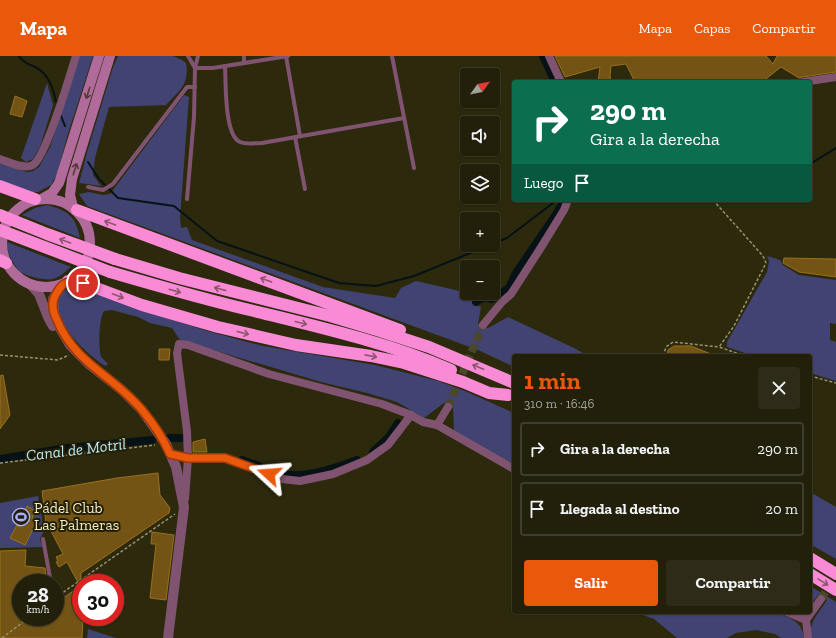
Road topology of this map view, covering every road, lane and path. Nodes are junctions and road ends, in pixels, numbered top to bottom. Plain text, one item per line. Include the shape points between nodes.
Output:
1 (76, 56) edge
2 (100, 56) edge
3 (110, 56) edge
4 (188, 56) edge
5 (198, 56) edge
6 (244, 56) edge
7 (287, 56) edge
8 (392, 56) edge
9 (549, 56) edge
10 (244, 63) junction
11 (225, 66) junction
12 (195, 68) junction
13 (836, 77) edge
14 (560, 80) edge
15 (812, 81) edge
16 (195, 88) junction
17 (404, 118) junction
18 (297, 137) junction
19 (0, 159) edge
20 (414, 168) dead end
21 (0, 186) edge
22 (88, 187) dead end
23 (306, 189) dead end
24 (39, 198) junction
25 (187, 199) dead end
26 (567, 202) edge
27 (715, 202) edge
28 (75, 209) junction
29 (0, 215) edge
30 (0, 230) edge
31 (3, 262) edge
32 (65, 283) junction
33 (30, 284) junction
34 (484, 325) tunnel mouth
35 (719, 347) junction
36 (73, 348) junction
37 (664, 354) edge
38 (739, 354) edge
39 (0, 355) edge
40 (452, 356) junction
41 (812, 377) edge
42 (512, 382) edge
43 (836, 384) edge
44 (511, 397) edge
45 (448, 407) tunnel mouth
46 (411, 415) junction
47 (437, 425) junction
48 (168, 449) junction
49 (188, 458) junction
50 (0, 463) edge
51 (512, 468) edge
52 (184, 507) junction
53 (43, 538) dead end
54 (812, 559) edge
55 (49, 574) edge
56 (836, 574) edge
57 (812, 575) edge
58 (836, 590) edge
59 (64, 592) edge
60 (821, 599) tunnel mouth
61 (812, 612) edge
62 (791, 614) edge
63 (810, 614) edge
64 (806, 620) junction
65 (18, 626) edge
66 (2, 638) edge
67 (168, 638) edge
68 (808, 638) edge

1 - 19 street via 39,160 27,167
2 -> 24 main road via 59,183 52,193
28 -> 3 main road via 70,196 72,179
4 - 12 lane
5 - 12 lane
6 - 10 lane
7 - 10 lane
7 - 18 lane
8 - 17 lane
9 - 14 street
10 - 11 lane
11 - 12 lane
11 - 18 lane via 228,119 232,134 238,141 248,144
12 - 16 lane
13 - 15 street
16 - 22 lane via 187,87 113,184 103,190
16 - 25 lane
17 - 18 lane
17 - 20 lane
18 - 23 lane
21 - 24 highway
24 - 28 main road via 58,200
24 - 31 main road via 22,204 5,224 1,237
26 - 34 street via 511,294
27 - 35 path via 763,256 766,263 734,326
28 - 32 main road via 85,221 90,234 90,248 79,273
40 -> 28 highway via 433,342
40 -> 29 highway, bridge via 330,316 230,292 115,259
30 -> 44 highway, bridge via 110,272 396,350 446,368
31 - 33 main road via 16,276
32 - 33 main road via 51,287
32 - 36 street via 53,299 54,313
32 -> 44 highway via 83,283 142,305 218,327 296,345 371,356 404,364
33 - 36 street via 61,337
35 - 37 path via 673,342 666,347
35 - 38 path
36 - 39 path via 58,360
36 - 48 street via 142,410
42 -> 40 highway
41 - 43 path
45 - 47 street
46 - 47 street via 423,422
46 - 49 street via 388,445 367,460 333,474 300,481 282,479 225,458
46 - 49 street via 382,404 269,374 179,344 177,353
47 - 51 street
48 - 49 street
48 - 50 path via 147,445
48 - 52 street via 176,467
49 - 52 street
52 - 59 path
52 - 67 street
53 - 55 lane
54 - 56 highway
57 -> 58 highway
60 - 61 street
62 - 64 street
63 - 64 street
64 - 68 street
65 - 66 path

